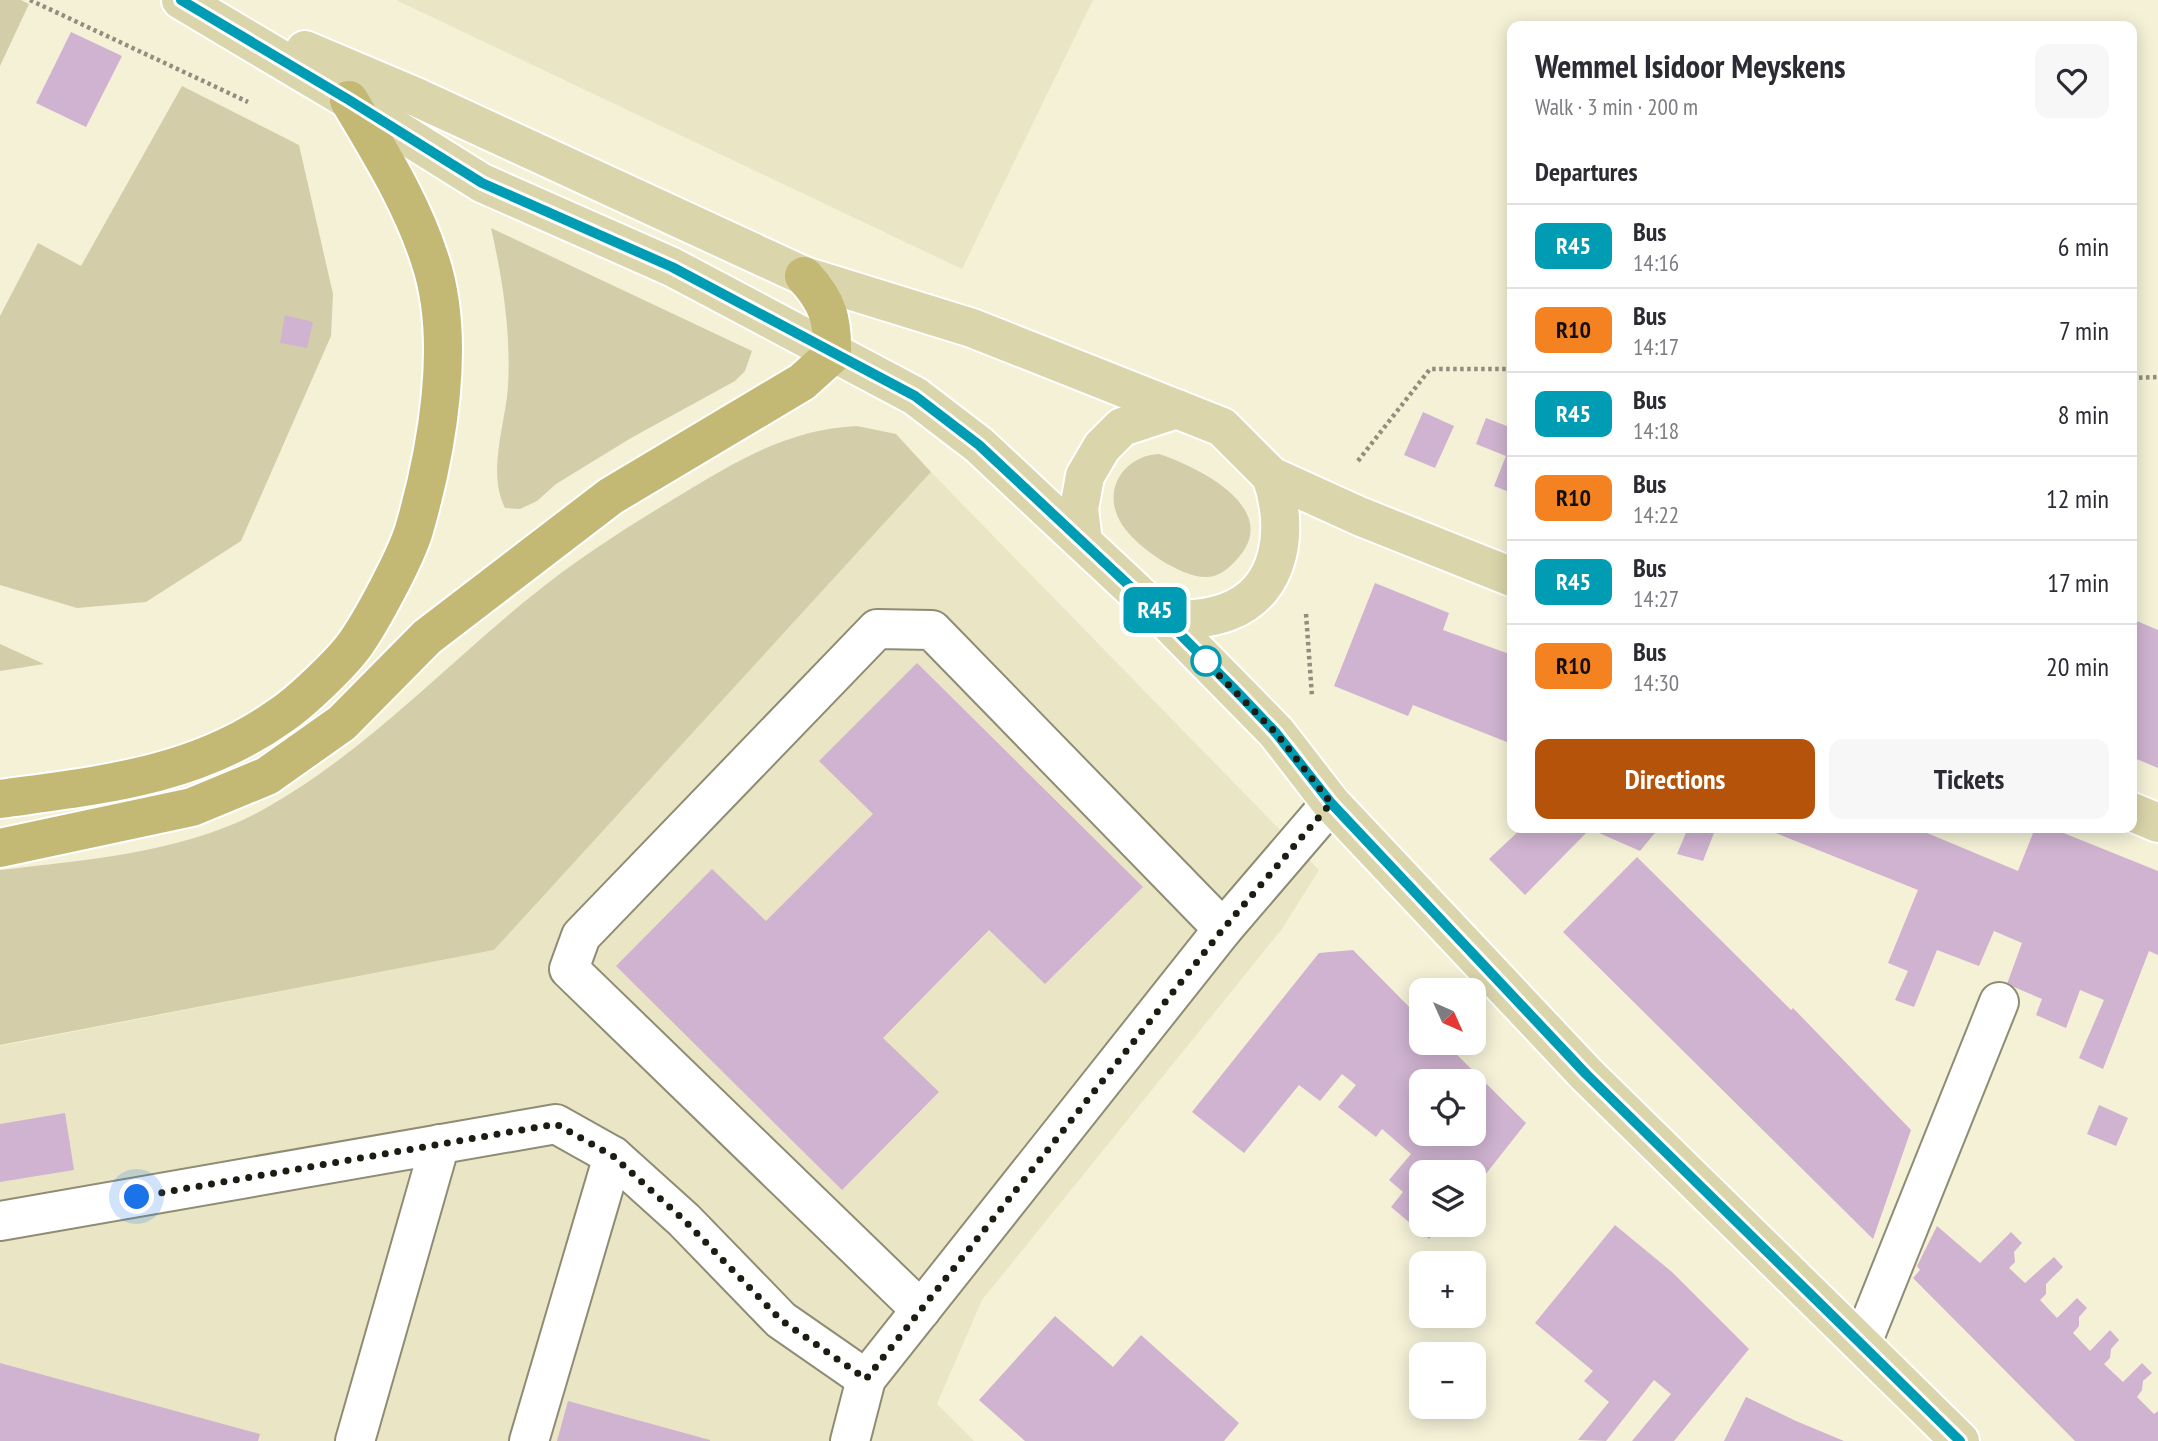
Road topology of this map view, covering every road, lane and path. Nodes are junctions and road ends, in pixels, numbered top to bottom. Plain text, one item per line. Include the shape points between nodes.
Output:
1 (30, 0) edge
2 (182, 0) edge
3 (349, 100) junction
4 (252, 104) dead end
5 (804, 276) junction
6 (832, 355) junction
7 (1507, 369) edge
8 (2158, 377) edge
9 (2137, 378) edge
10 (1177, 409) junction
11 (1354, 466) dead end
12 (1271, 476) junction
13 (1083, 542) junction
14 (1507, 575) edge
15 (1305, 602) dead end
16 (1167, 621) junction
17 (1312, 700) dead end
18 (0, 799) edge
19 (1331, 803) junction
20 (2137, 814) edge
21 (2158, 823) edge
22 (0, 848) edge
23 (1223, 929) junction
24 (1999, 1002) dead end
25 (439, 1144) junction
26 (613, 1156) junction
27 (0, 1221) edge
28 (921, 1310) junction
29 (1862, 1343) junction
30 (866, 1379) junction
31 (355, 1441) edge
32 (529, 1441) edge
33 (850, 1441) edge
34 (1960, 1441) edge

1 - 4 path
2 - 3 main road
2 - 5 main road via 416,97
3 - 6 main road via 482,183 672,267
3 - 18 highway via 395,177 430,260 440,304 437,428 413,533 355,645 281,716 169,772
5 - 6 highway via 819,292 832,324
5 - 10 main road via 972,328
6 - 13 main road via 915,396 979,445
6 - 22 highway via 802,382 611,496 427,637 342,723 267,776 192,807
7 - 11 path via 1430,369
8 - 9 path
10 - 12 main road via 1222,428
10 - 13 main road via 1122,427 1102,447 1085,476 1079,509
12 - 14 main road
12 - 16 main road via 1280,501 1282,541 1272,570 1251,597 1230,611
13 - 16 main road
15 - 17 path
16 - 19 main road via 1276,733
19 - 23 street
19 - 29 main road via 1586,1074
20 - 21 main road
23 - 28 street
23 - 28 street via 932,631 877,629 582,936 569,969
24 - 29 street
25 - 26 street via 556,1124
25 - 27 street
25 - 31 street
26 - 30 street via 684,1220 781,1320
26 - 32 street
28 - 30 street
29 - 34 main road
30 - 33 street

